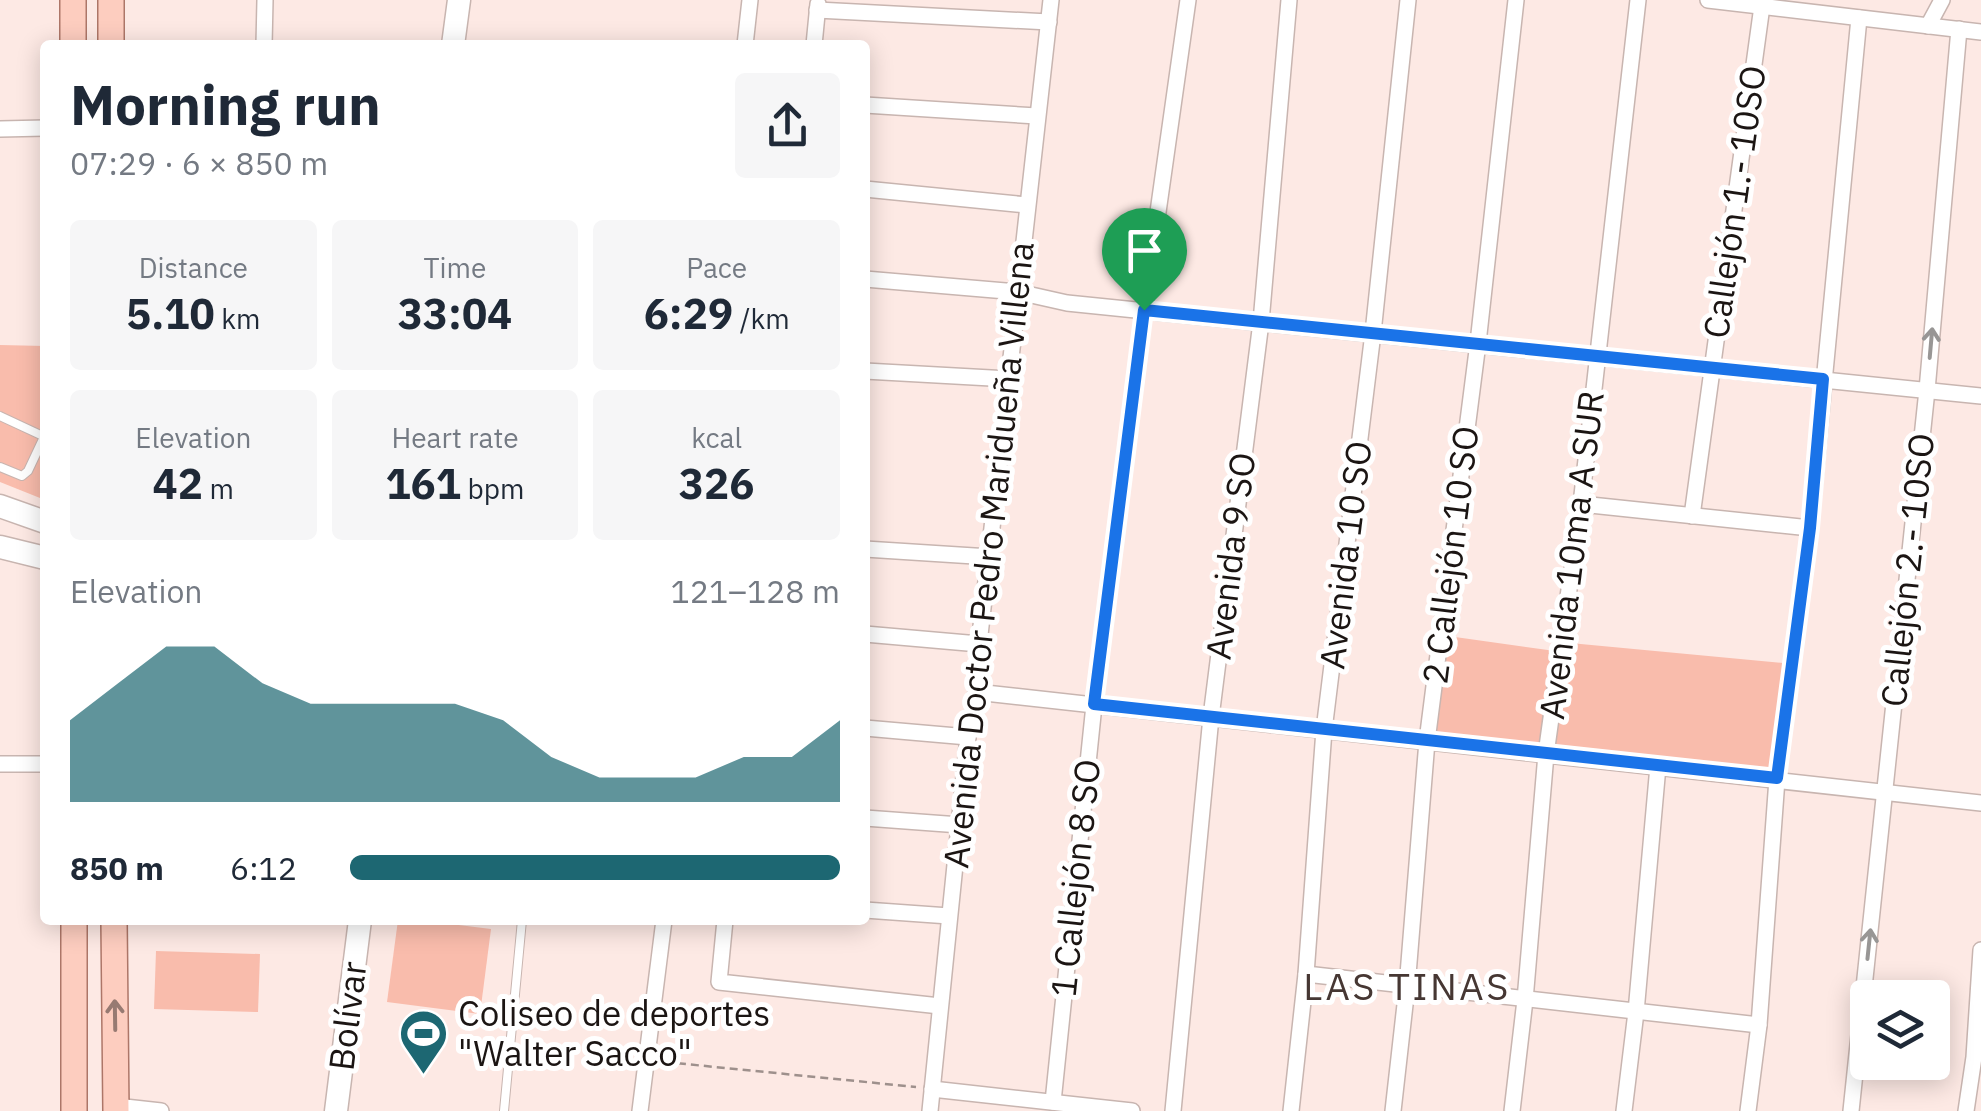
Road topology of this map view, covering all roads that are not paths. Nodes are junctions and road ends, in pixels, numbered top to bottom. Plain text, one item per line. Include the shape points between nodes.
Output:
1 (73, 0) edge
2 (112, 0) edge
3 (265, 0) edge
4 (458, 0) edge
5 (750, 0) edge
6 (1052, 0) edge
7 (1188, 0) edge
8 (1289, 0) edge
9 (1408, 0) edge
10 (1516, 0) edge
11 (1638, 0) edge
12 (1708, 0) edge
13 (1942, 0) edge
14 (818, 5) edge
15 (1774, 5) edge
16 (1860, 18) junction
17 (1049, 22) junction
18 (1928, 26) junction
19 (1959, 29) junction
20 (1981, 32) edge
21 (73, 40) edge
22 (111, 40) edge
23 (264, 40) edge
24 (454, 40) edge
25 (746, 40) edge
26 (814, 40) edge
27 (870, 105) edge
28 (1037, 116) junction
29 (40, 128) edge
30 (0, 129) edge
31 (870, 189) edge
32 (1027, 205) junction
33 (870, 279) edge
34 (1018, 292) junction
35 (1144, 310) junction
36 (1261, 322) junction
37 (1373, 333) junction
38 (1478, 344) junction
39 (1597, 356) junction
40 (1712, 368) junction
41 (870, 372) edge
42 (1823, 379) junction
43 (1010, 380) junction
44 (1927, 390) junction
45 (1981, 396) edge
46 (0, 416) edge
47 (40, 435) edge
48 (40, 446) edge
49 (0, 467) edge
50 (1580, 504) junction
51 (0, 506) edge
52 (1692, 516) junction
53 (40, 520) edge
54 (1810, 528) junction
55 (0, 547) edge
56 (870, 549) edge
57 (40, 557) edge
58 (990, 557) junction
59 (870, 634) edge
60 (979, 644) junction
61 (976, 692) junction
62 (1094, 704) junction
63 (1211, 717) junction
64 (870, 728) edge
65 (1324, 730) junction
66 (968, 737) junction
67 (1428, 741) junction
68 (1546, 754) junction
69 (0, 764) edge
70 (40, 764) edge
71 (1658, 766) junction
72 (1777, 778) junction
73 (1885, 792) junction
74 (1981, 803) edge
75 (870, 818) edge
76 (960, 825) junction
77 (870, 910) edge
78 (949, 916) junction
79 (74, 925) edge
80 (114, 925) edge
81 (359, 925) edge
82 (522, 925) edge
83 (663, 925) edge
84 (724, 925) edge
85 (1981, 950) edge
86 (1306, 974) junction
87 (1407, 987) junction
88 (1525, 1000) junction
89 (940, 1006) junction
90 (1636, 1012) junction
91 (1759, 1026) junction
92 (1977, 1055) edge
93 (932, 1089) junction
94 (1053, 1102) junction
95 (116, 1109) edge
96 (74, 1111) edge
97 (162, 1111) edge
98 (336, 1111) edge
99 (504, 1111) edge
100 (640, 1111) edge
101 (930, 1111) edge
102 (1132, 1111) edge
103 (1173, 1111) edge
104 (1291, 1111) edge
105 (1393, 1111) edge
106 (1512, 1111) edge
107 (1624, 1111) edge
108 (1748, 1111) edge
109 (1851, 1111) edge
110 (1966, 1111) edge

1 - 21 main road
2 - 22 main road
3 - 23 street
4 - 24 street
5 - 25 street
6 - 17 street, Avenida Doctor Pedro Maridueña Villena
7 - 35 street, 1 Callejón 8 SO
8 - 36 street, Avenida 9 SO
9 - 37 street, Avenida 10 SO
10 - 38 street, 2 Callejón 10 SO
11 - 39 street, Avenida 10ma A SUR
12 - 15 street
13 - 18 street
14 - 17 street
14 - 26 street
15 - 16 street
15 - 40 street, Callejón 1.- 10SO
16 - 18 street
16 - 42 street
17 - 28 street, Avenida Doctor Pedro Maridueña Villena
18 - 19 street
19 - 20 street
44 -> 19 street, Callejón 2.- 10SO
27 - 28 street
28 - 32 street, Avenida Doctor Pedro Maridueña Villena
29 - 30 street
31 - 32 street
32 - 34 street, Avenida Doctor Pedro Maridueña Villena
33 - 34 street
34 - 35 street
34 - 43 street, Avenida Doctor Pedro Maridueña Villena
35 - 36 street
35 - 62 street, 1 Callejón 8 SO
36 - 37 street
36 - 63 street, Avenida 9 SO
37 - 38 street
37 - 65 street, Avenida 10 SO
38 - 39 street
38 - 67 street, 2 Callejón 10 SO
39 - 40 street
39 - 50 street, Avenida 10ma A SUR
40 - 42 street
40 - 52 street, Callejón 1.- 10SO
41 - 43 street
42 - 44 street
42 - 54 street
43 - 58 street, Avenida Doctor Pedro Maridueña Villena
44 - 45 street
44 - 73 street, Callejón 2.- 10SO
46 - 47 lane
48 - 49 lane via 22,476
50 - 52 street
50 - 68 street, Avenida 10ma A SUR
51 - 53 street
52 - 54 street
54 - 72 street
55 - 57 street
56 - 58 street
58 - 60 street, Avenida Doctor Pedro Maridueña Villena
59 - 60 street
60 - 61 street, Avenida Doctor Pedro Maridueña Villena
61 - 62 street
61 - 66 street, Avenida Doctor Pedro Maridueña Villena
62 - 63 street
62 - 94 street, 1 Callejón 8 SO
63 - 65 street
63 - 103 street, Avenida 9 SO
64 - 66 street
65 - 67 street
65 - 86 street, Avenida 10 SO
66 - 76 street, Avenida Doctor Pedro Maridueña Villena
67 - 68 street
67 - 87 street, 2 Callejón 10 SO
68 - 71 street
68 - 88 street, Avenida 10ma A SUR
69 - 70 street
71 - 72 street
71 - 90 street
72 - 73 street
72 - 91 street
73 - 74 street
109 -> 73 street, Callejón 2.- 10SO
75 - 76 street
76 - 78 street, Avenida Doctor Pedro Maridueña Villena
77 - 78 street
78 - 89 street, Avenida Doctor Pedro Maridueña Villena
79 - 96 main road
95 -> 80 main road
81 - 98 street, Bolívar
82 - 99 lane
83 - 100 street
84 - 89 street via 718,982
85 - 92 street
86 - 87 street
86 - 104 street, Avenida 10 SO
87 - 88 street
87 - 105 street, 2 Callejón 10 SO
88 - 90 street
88 - 106 street, Avenida 10ma A SUR
89 - 93 street, Avenida Doctor Pedro Maridueña Villena
90 - 91 street
90 - 107 street
91 - 108 street
92 - 110 street
93 - 94 street
93 - 101 street, Avenida Doctor Pedro Maridueña Villena
94 - 102 street
95 - 97 street

